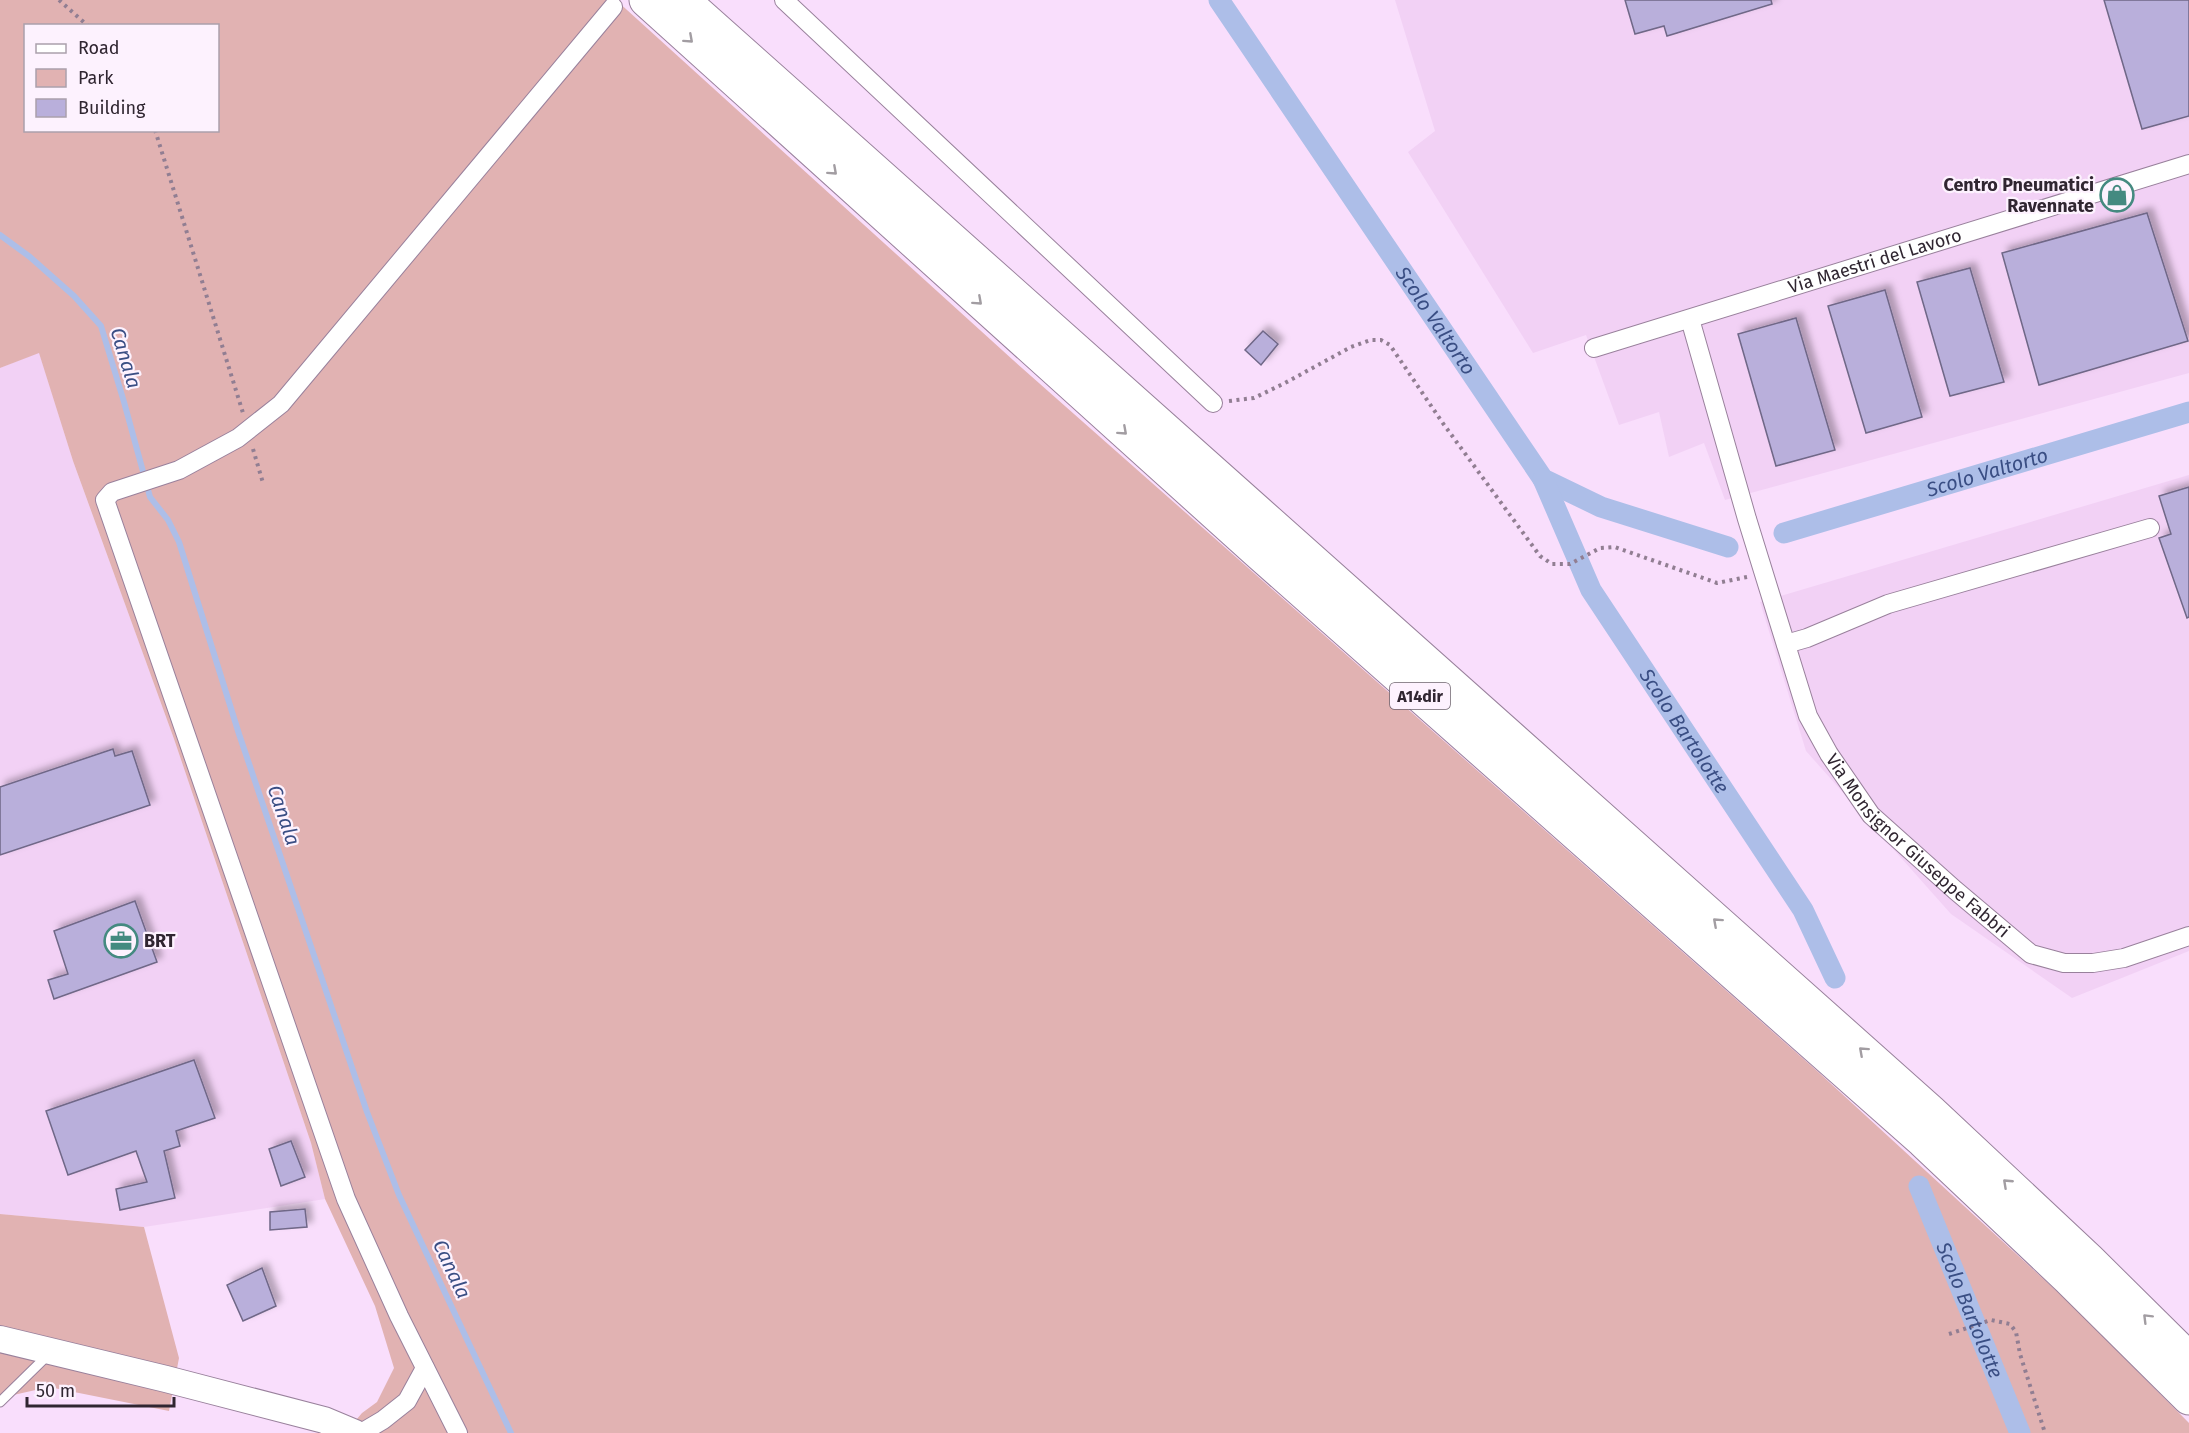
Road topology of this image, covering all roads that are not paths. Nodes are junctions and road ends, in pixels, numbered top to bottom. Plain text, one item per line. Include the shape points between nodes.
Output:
1 (645, 0) edge
2 (683, 0) edge
3 (784, 0) edge
4 (614, 7) dead end
5 (2189, 164) edge
6 (1690, 319) junction
7 (1594, 348) dead end
8 (1213, 403) road end
9 (2150, 528) dead end
10 (1786, 644) junction
11 (2189, 936) edge
12 (0, 1340) edge
13 (52, 1352) junction
14 (2189, 1359) edge
15 (425, 1368) junction
16 (2189, 1398) edge
17 (0, 1402) edge
18 (355, 1433) edge
19 (361, 1433) edge
20 (458, 1433) edge

1 -> 16 highway, A14dir via 1250,545 1923,1141
14 -> 2 highway, A14dir via 1930,1111
3 - 8 street
4 - 15 street via 280,404 238,438 179,470 112,492 105,500 346,1199
5 - 6 street, Via Maestri del Lavoro
6 - 7 street, Via Maestri del Lavoro
6 - 10 street, Via Monsignor Giuseppe Fabbri
9 - 10 street via 1888,604
10 - 11 street, Via Monsignor Giuseppe Fabbri via 1808,716 1871,815 2031,954 2064,963 2093,963 2124,958
12 - 13 street
13 - 17 lane
13 - 18 street via 324,1420
15 - 19 street via 407,1401
15 - 20 street

